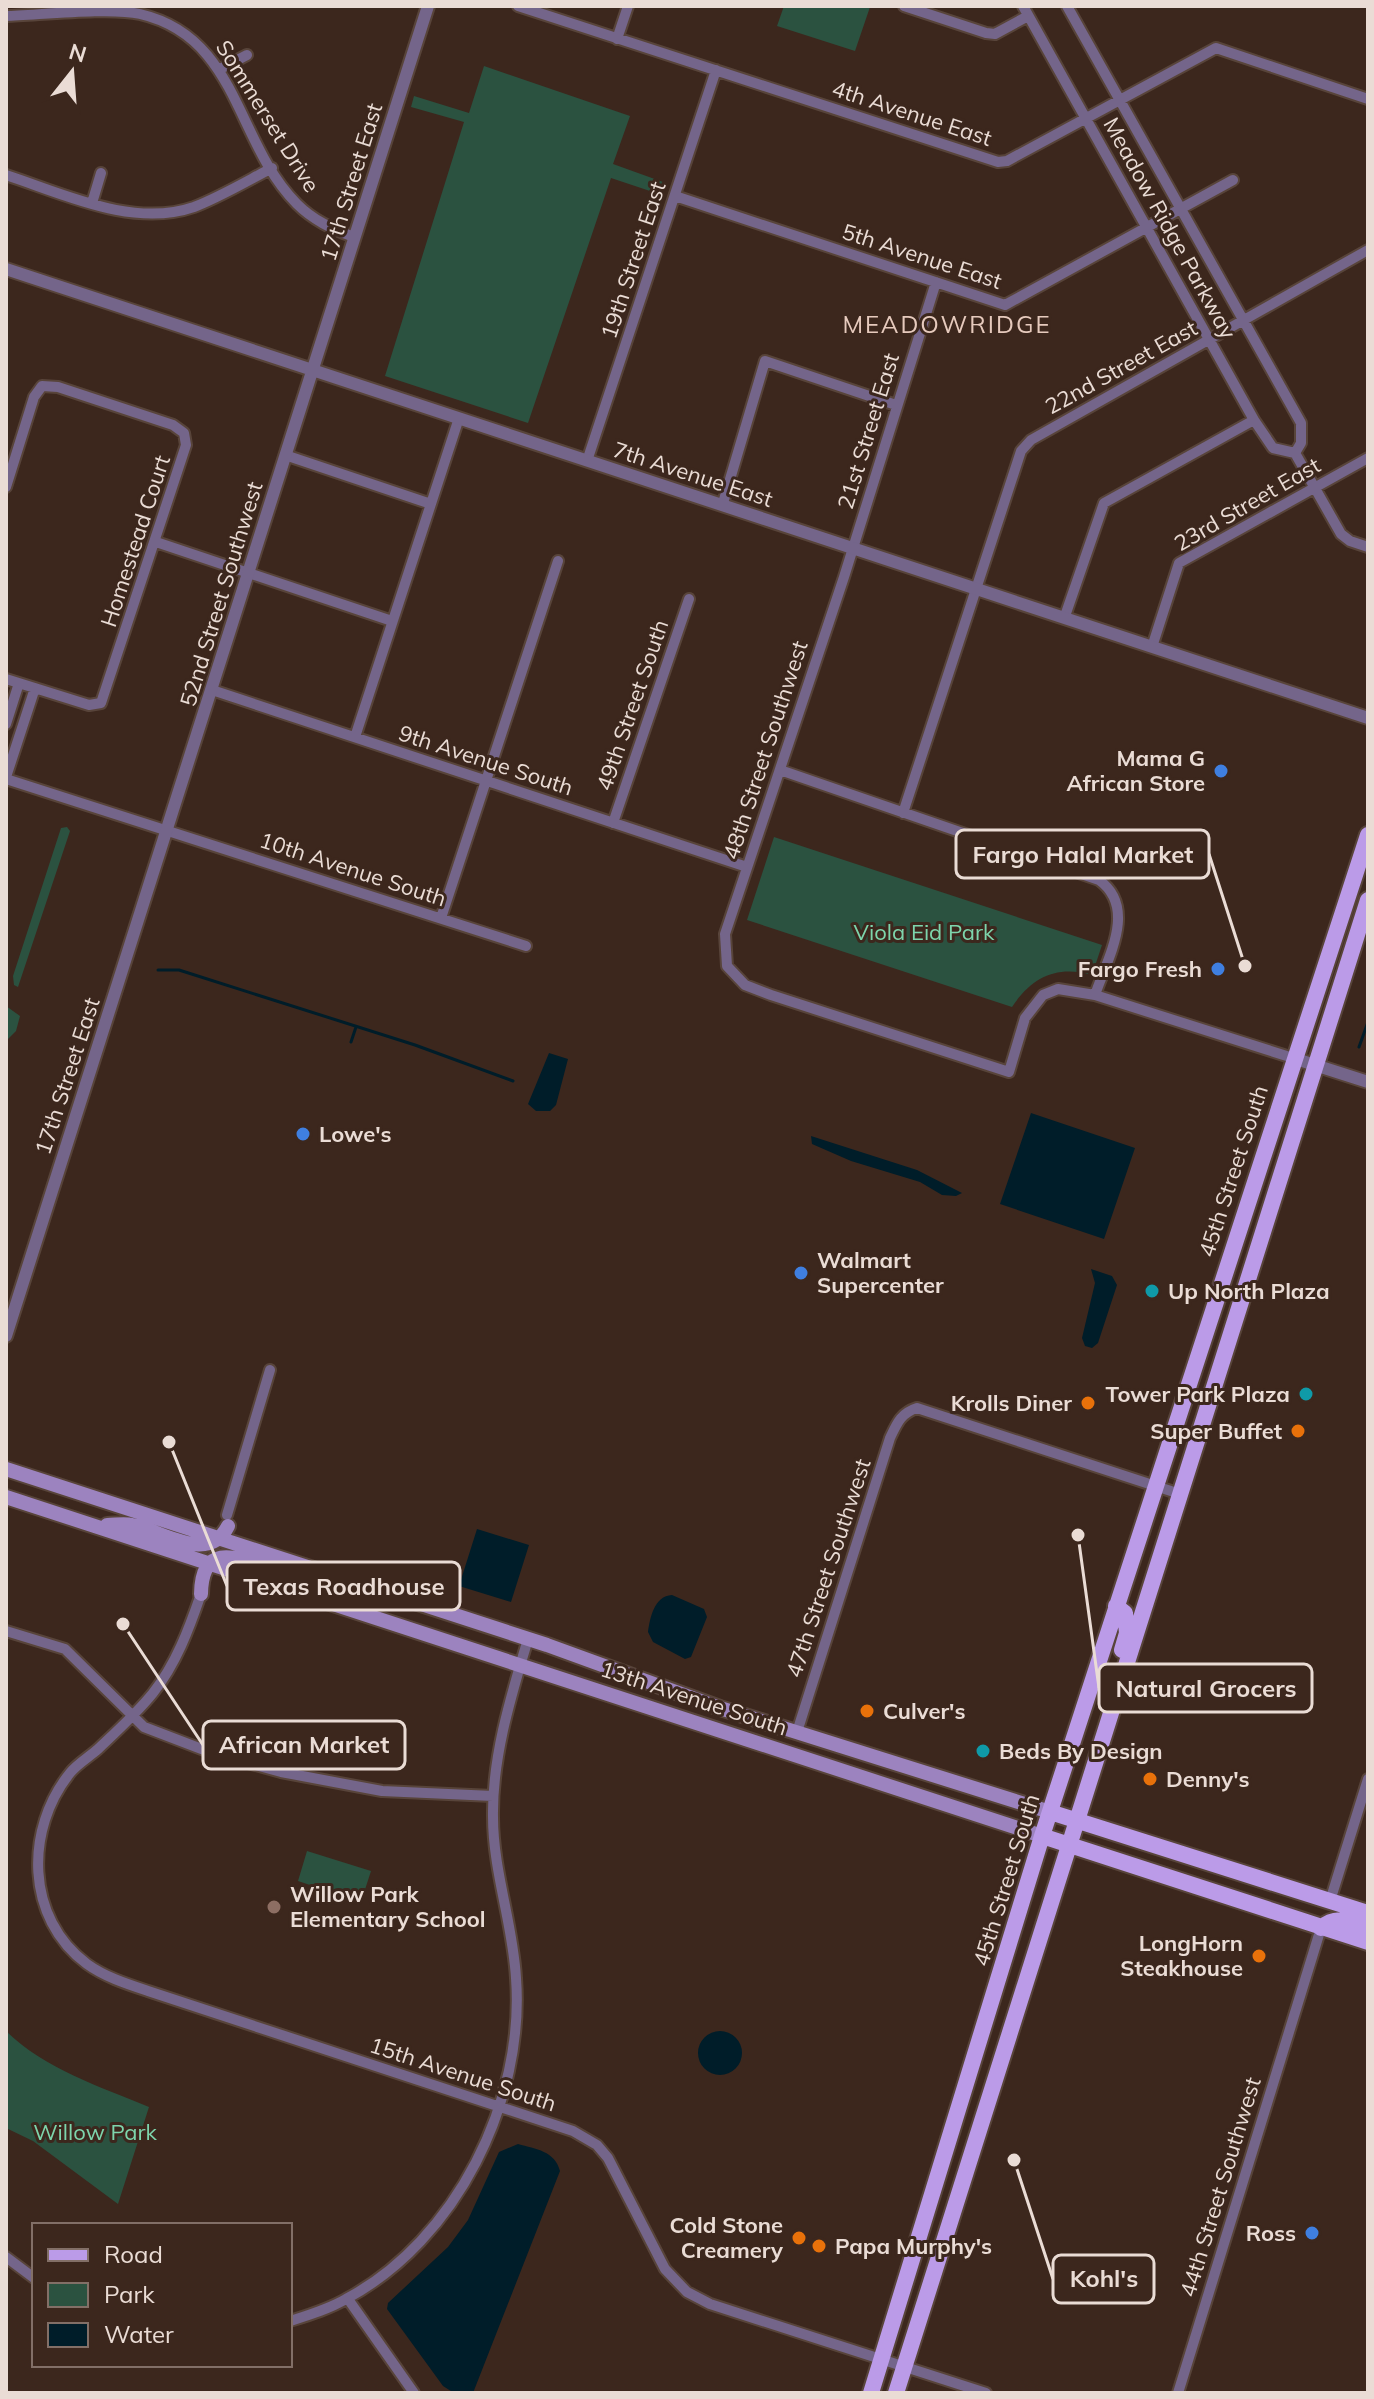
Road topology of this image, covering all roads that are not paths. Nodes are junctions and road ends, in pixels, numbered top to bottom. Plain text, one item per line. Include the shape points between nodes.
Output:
1 (428, 6) edge
2 (518, 6) edge
3 (628, 6) edge
4 (904, 6) edge
5 (1067, 6) edge
6 (1025, 11) edge
7 (7, 13) edge
8 (617, 39) junction
9 (247, 55) dead end
10 (220, 69) junction
11 (716, 70) junction
12 (1368, 99) edge
13 (1120, 100) junction
14 (1086, 119) junction
15 (272, 168) junction
16 (101, 173) dead end
17 (6, 175) edge
18 (1233, 180) dead end
19 (675, 196) junction
20 (92, 203) junction
21 (1181, 209) junction
22 (1146, 228) junction
23 (354, 237) junction
24 (1368, 250) edge
25 (6, 269) edge
26 (936, 282) junction
27 (1244, 322) junction
28 (1210, 341) junction
29 (314, 370) junction
30 (896, 405) junction
31 (1254, 420) junction
32 (458, 421) junction
33 (1295, 453) junction
34 (285, 455) junction
35 (1368, 458) edge
36 (587, 461) junction
37 (6, 487) edge
38 (1315, 488) junction
39 (723, 503) junction
40 (431, 504) junction
41 (156, 542) junction
42 (853, 547) junction
43 (1368, 547) edge
44 (558, 561) dead end
45 (250, 572) junction
46 (976, 587) junction
47 (689, 599) dead end
48 (1065, 616) junction
49 (392, 621) junction
50 (1152, 647) junction
51 (6, 679) edge
52 (19, 683) junction
53 (35, 688) junction
54 (212, 690) junction
55 (1368, 718) edge
56 (6, 724) edge
57 (355, 737) junction
58 (780, 770) junction
59 (6, 778) edge
60 (485, 780) junction
61 (903, 813) junction
62 (613, 823) junction
63 (167, 829) junction
64 (1368, 835) edge
65 (747, 867) junction
66 (1368, 900) edge
67 (441, 918) junction
68 (526, 946) dead end
69 (1095, 995) junction
70 (1293, 1058) junction
71 (1314, 1065) junction
72 (1368, 1082) edge
73 (1260, 1158) junction
74 (1224, 1271) junction
75 (1246, 1279) junction
76 (6, 1336) edge
77 (270, 1370) dead end
78 (1212, 1393) junction
79 (6, 1469) edge
80 (1155, 1485) junction
81 (1180, 1494) junction
82 (6, 1497) edge
83 (228, 1520) junction
84 (95, 1526) junction
85 (191, 1529) junction
86 (1138, 1536) junction
87 (219, 1539) junction
88 (248, 1548) junction
89 (205, 1568) junction
90 (237, 1572) junction
91 (338, 1577) junction
92 (201, 1594) junction
93 (1116, 1606) junction
94 (1144, 1615) junction
95 (6, 1631) edge
96 (528, 1639) junction
97 (521, 1665) junction
98 (133, 1715) junction
99 (676, 1715) junction
100 (1106, 1730) junction
101 (797, 1732) junction
102 (1368, 1779) edge
103 (493, 1796) junction
104 (1050, 1812) junction
105 (1079, 1821) junction
106 (1042, 1836) junction
107 (1070, 1845) junction
108 (1198, 1887) junction
109 (1330, 1901) junction
110 (1368, 1913) edge
111 (1368, 1927) edge
112 (1321, 1928) junction
113 (1368, 1942) edge
114 (1008, 1950) junction
115 (968, 2080) junction
116 (992, 2086) junction
117 (501, 2107) junction
118 (930, 2204) junction
119 (954, 2206) junction
120 (6, 2257) edge
121 (32, 2276) edge
122 (932, 2278) junction
123 (348, 2299) junction
124 (292, 2320) edge
125 (881, 2358) junction
126 (905, 2366) junction
127 (414, 2393) edge
128 (871, 2393) edge
129 (896, 2393) edge
130 (986, 2393) edge
131 (1178, 2393) edge

1 - 23 street, 17th Street East
2 - 8 street, 4th Avenue East
3 - 8 street
4 - 6 street via 995,34
5 - 13 street, Meadow Ridge Parkway
6 - 14 street, Meadow Ridge Parkway
7 - 10 street, Sommerset Drive via 136,13 171,23
8 - 11 street, 4th Avenue East
9 - 10 street
10 - 15 street, Sommerset Drive
11 - 14 street, 4th Avenue East via 998,162
11 - 19 street, 19th Street East
12 - 13 street, 4th Avenue East via 1216,48
13 - 14 street, 4th Avenue East
13 - 21 street, Meadow Ridge Parkway
14 - 22 street, Meadow Ridge Parkway
15 - 20 street via 193,207 162,214
15 - 23 street, Sommerset Drive via 295,202 315,219
16 - 20 street
17 - 20 street
18 - 21 street, 5th Avenue East
19 - 26 street, 5th Avenue East
19 - 36 street, 19th Street East
21 - 22 street, 5th Avenue East
21 - 27 street, Meadow Ridge Parkway
22 - 26 street, 5th Avenue East via 1005,305
22 - 28 street, Meadow Ridge Parkway
23 - 29 street, 17th Street East
24 - 27 street, 22nd Street East
25 - 29 street, 7th Avenue East
26 - 30 street, 21st Street East
27 - 28 street, 22nd Street East
27 - 33 street, Meadow Ridge Parkway via 1301,423
28 - 31 street, Meadow Ridge Parkway
28 - 46 street, 22nd Street East via 1031,440 1021,451
29 - 32 street, 7th Avenue East
29 - 34 street, 52nd Street Southwest
30 - 39 street via 765,361
30 - 42 street, 21st Street East
31 - 33 street, Meadow Ridge Parkway via 1273,448
31 - 48 street via 1104,503
32 - 36 street, 7th Avenue East
32 - 40 street
33 - 38 street, Meadow Ridge Parkway
34 - 40 street
34 - 45 street, 52nd Street Southwest
35 - 38 street, 23rd Street East
36 - 39 street, 7th Avenue East
37 - 41 street, Homestead Court via 42,386 173,425 184,433 186,445
38 - 43 street, Meadow Ridge Parkway via 1341,534
38 - 50 street, 23rd Street East via 1179,563
39 - 42 street, 7th Avenue East
40 - 49 street
41 - 45 street
41 - 53 street, Homestead Court via 101,703 89,705
42 - 46 street, 7th Avenue East
42 - 58 street, 48th Street Southwest
44 - 60 street
45 - 49 street
45 - 54 street, 52nd Street Southwest
46 - 48 street, 7th Avenue East
46 - 61 street, 22nd Street East
47 - 62 street, 49th Street South
48 - 50 street, 7th Avenue East
49 - 57 street
50 - 55 street, 7th Avenue East
51 - 52 street, Homestead Court
52 - 53 street, Homestead Court
52 - 56 street
53 - 59 street
54 - 57 street, 9th Avenue South
54 - 63 street, 52nd Street Southwest
57 - 60 street, 9th Avenue South
58 - 61 street
58 - 65 street, 48th Street Southwest
59 - 63 street, 10th Avenue South
60 - 62 street, 9th Avenue South
60 - 67 street
61 - 69 street via 1080,872 1108,887 1119,914
62 - 65 street, 9th Avenue South
63 - 67 street, 10th Avenue South
63 - 76 street, 17th Street East
64 - 70 main road, 45th Street South
65 - 69 street, 48th Street Southwest via 723,944 734,977 758,990 1009,1072 1033,1004 1058,989
66 - 71 main road, 45th Street South
67 - 68 street, 10th Avenue South
69 - 70 street
70 - 71 street
70 - 73 main road, 45th Street South
71 - 72 street
71 - 75 main road, 45th Street South
73 - 74 main road, 45th Street South
73 - 75 main road via 1237,1253 1239,1273
74 - 78 main road via 1234,1287 1213,1366
74 - 80 main road, 45th Street South
75 - 78 main road, 45th Street South
77 - 83 street
78 - 81 main road, 45th Street South
79 - 85 main road, 13th Avenue South
80 - 81 street
80 - 86 main road, 45th Street South
80 - 101 street, 47th Street Southwest via 917,1408 899,1418
81 - 94 main road, 45th Street South
82 - 84 main road
83 - 85 main road via 209,1530
83 - 87 main road
83 - 88 main road via 237,1541
84 - 87 main road via 131,1524 200,1546
84 - 89 main road, 13th Avenue South
85 - 87 main road, 13th Avenue South
86 - 93 main road, 45th Street South
86 - 94 main road via 1128,1602
87 - 88 main road, 13th Avenue South
88 - 91 main road, 13th Avenue South
89 - 90 main road, 13th Avenue South
89 - 91 main road via 235,1557 290,1575
89 - 92 main road
90 - 92 main road via 217,1575
90 - 97 main road, 13th Avenue South
91 - 96 main road, 13th Avenue South
92 - 98 street, 15th Avenue South via 175,1660
93 - 100 main road via 1125,1613 1127,1633
93 - 104 main road, 45th Street South
94 - 100 main road, 45th Street South
95 - 98 street via 74,1655
96 - 97 street
96 - 101 main road, 13th Avenue South
97 - 99 main road, 13th Avenue South
97 - 103 street
98 - 103 street via 144,1727 167,1737 281,1772 382,1791
98 - 117 street, 15th Avenue South via 71,1772 47,1810 36,1856 55,1927 85,1963 148,1991
99 - 101 main road via 779,1740 790,1741
99 - 106 main road, 13th Avenue South
100 - 105 main road, 45th Street South
101 - 104 main road, 13th Avenue South
102 - 109 street
103 - 117 street via 517,1993 515,2047
104 - 105 main road, 13th Avenue South
104 - 106 main road, 45th Street South
105 - 107 main road, 45th Street South
105 - 109 main road, 13th Avenue South
106 - 107 main road, 13th Avenue South
106 - 114 main road, 45th Street South
107 - 108 main road, 13th Avenue South
107 - 116 main road, 45th Street South
108 - 109 main road via 1252,1894 1314,1914 1326,1910
108 - 112 main road, 13th Avenue South
109 - 110 main road, 13th Avenue South
111 - 112 main road via 1338,1919
112 - 113 main road, 13th Avenue South
112 - 131 street, 44th Street Southwest
114 - 115 main road, 45th Street South
114 - 116 main road via 1001,1999 980,2071
115 - 118 main road, 45th Street South
115 - 119 main road via 975,2083 979,2101 952,2189
116 - 119 main road, 45th Street South
117 - 123 street via 461,2184 425,2235 394,2266
117 - 125 street, 15th Avenue South via 573,2131 597,2145 620,2177 665,2269 687,2292
118 - 122 main road via 942,2213 931,2251
118 - 125 main road, 45th Street South
119 - 122 main road, 45th Street South
120 - 121 street
122 - 126 main road, 45th Street South
123 - 124 street
123 - 127 street
125 - 126 street, 15th Avenue South
125 - 128 main road, 45th Street South
126 - 129 main road, 45th Street South
126 - 130 street, 15th Avenue South

